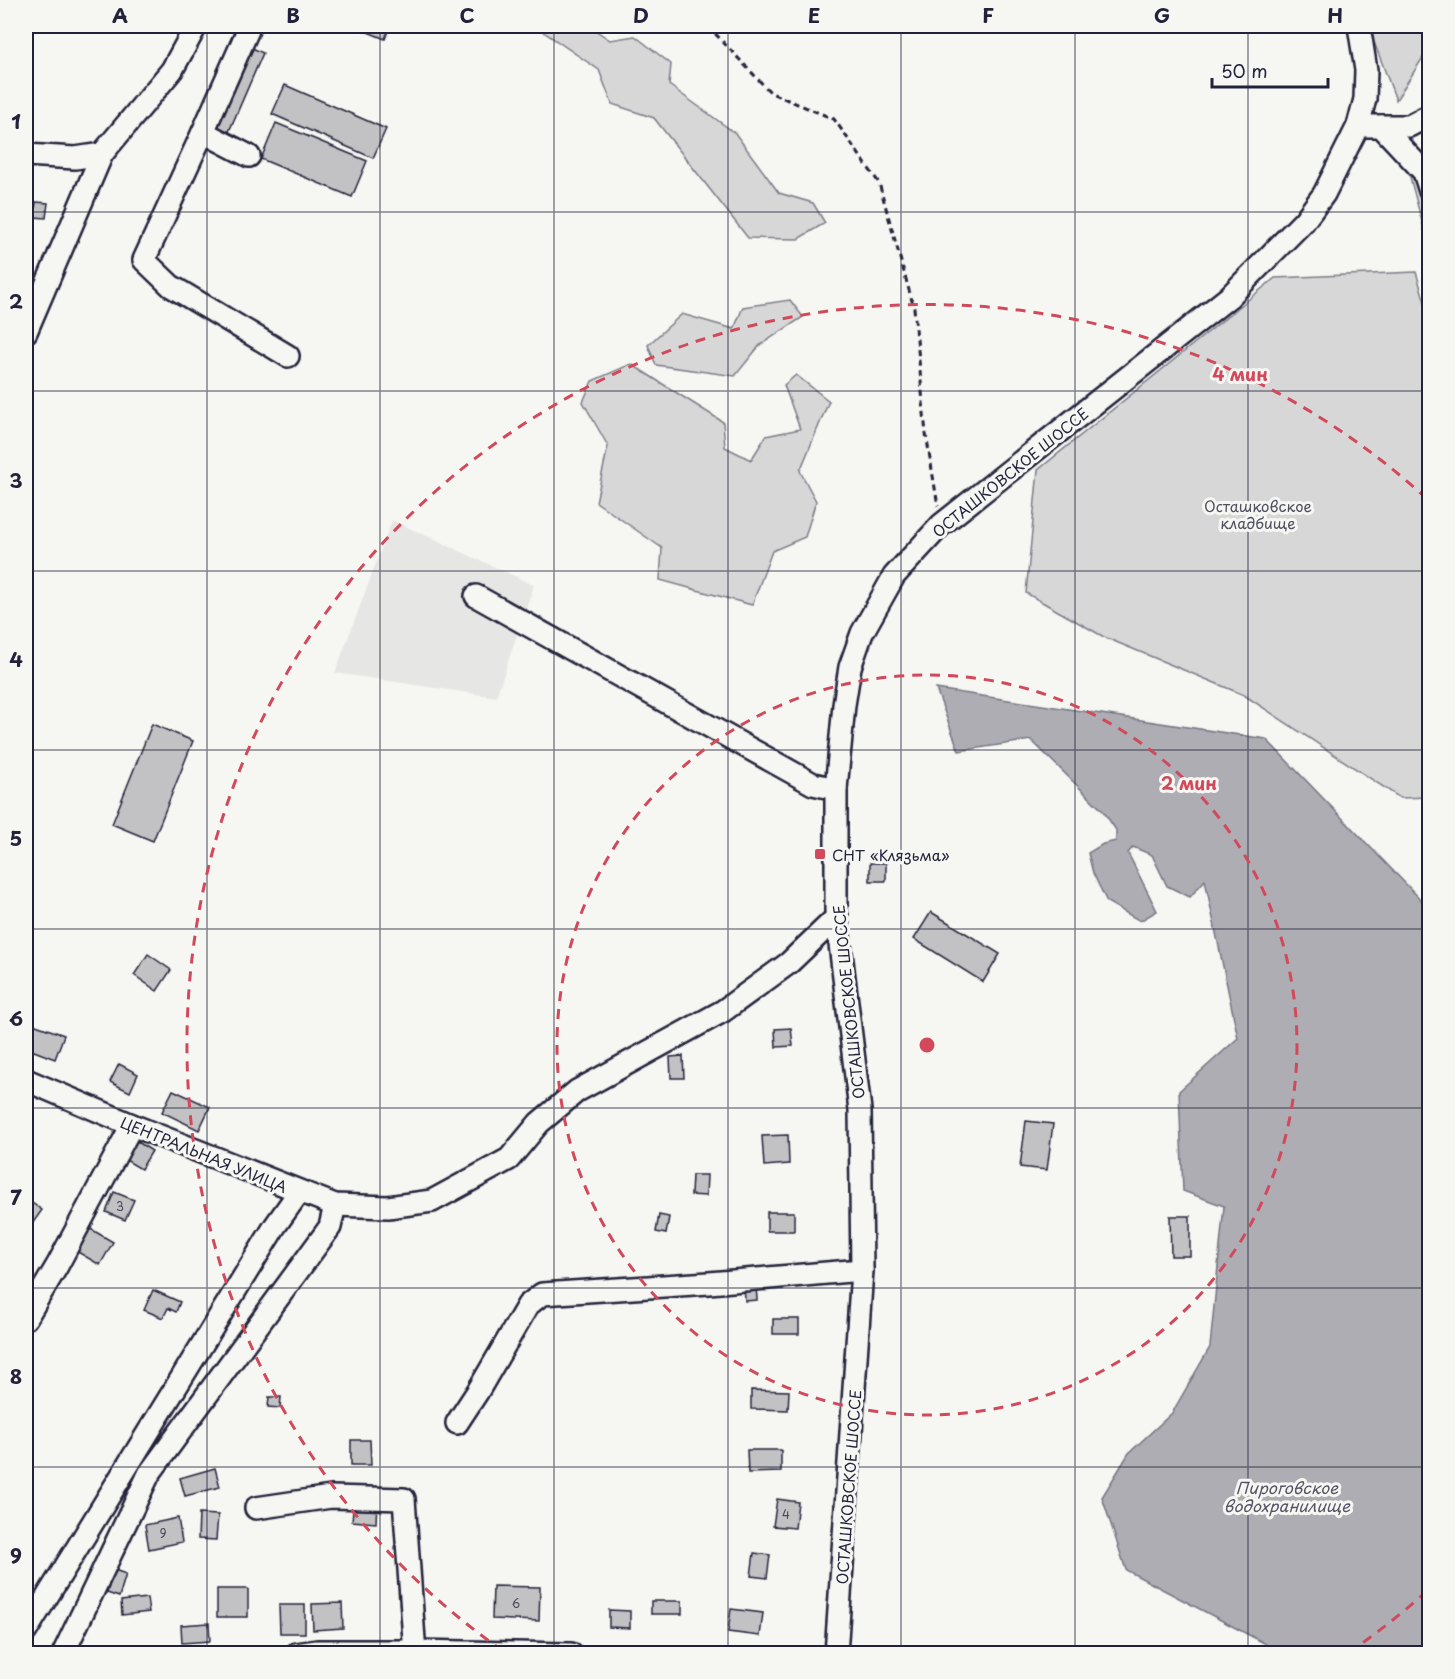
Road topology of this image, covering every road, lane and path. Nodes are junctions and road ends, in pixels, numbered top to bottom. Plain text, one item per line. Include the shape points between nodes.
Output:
1 (196, 26) edge
2 (247, 26) edge
3 (708, 26) edge
4 (1359, 26) edge
5 (1430, 115) edge
6 (1358, 126) junction
7 (1381, 126) junction
8 (203, 132) junction
9 (102, 154) junction
10 (26, 155) edge
11 (249, 156) dead end
12 (1430, 191) edge
13 (30, 308) edge
14 (26, 332) edge
15 (288, 356) dead end
16 (941, 525) junction
17 (476, 596) dead end
18 (836, 789) junction
19 (837, 917) junction
20 (26, 1080) edge
21 (132, 1125) junction
22 (299, 1192) junction
23 (334, 1205) junction
24 (862, 1270) junction
25 (26, 1318) edge
26 (457, 1423) dead end
27 (256, 1508) dead end
28 (26, 1631) edge
29 (415, 1652) edge
30 (63, 1653) edge
31 (296, 1653) edge
32 (571, 1653) edge
33 (836, 1653) edge

1 - 9 street via 172,70
2 - 8 street
3 - 16 path via 771,93 834,118 879,183 914,308 926,434
4 - 6 street, ОСТАШКОВСКОЕ ШОССЕ via 1366,70 1365,99
5 - 7 street via 1409,126
6 - 7 street
6 - 16 street, ОСТАШКОВСКОЕ ШОССЕ via 1324,194 1304,222 1257,271
7 - 12 street via 1424,172
8 - 11 street
8 - 15 street via 144,260 171,286
9 - 10 street via 75,159
9 - 13 street
13 - 14 street
16 - 18 street, ОСТАШКОВСКОЕ ШОССЕ via 894,576 862,633 850,667
17 - 18 street via 813,784
18 - 19 street, ОСТАШКОВСКОЕ ШОССЕ
19 - 23 street, ЦЕНТРАЛЬНАЯ УЛИЦА via 789,963 723,1011 577,1091 539,1123 509,1159 432,1200 388,1207
19 - 24 street, ОСТАШКОВСКОЕ ШОССЕ via 860,1110
20 - 21 street, ЦЕНТРАЛЬНАЯ УЛИЦА
21 - 22 street, ЦЕНТРАЛЬНАЯ УЛИЦА
21 - 25 street
22 - 23 street, ЦЕНТРАЛЬНАЯ УЛИЦА
22 - 28 street
23 - 30 street via 330,1227 149,1474
24 - 26 street via 542,1294 528,1305
24 - 33 street, ОСТАШКОВСКОЕ ШОССЕ
27 - 29 street via 331,1497 404,1499
29 - 31 street
29 - 32 street

